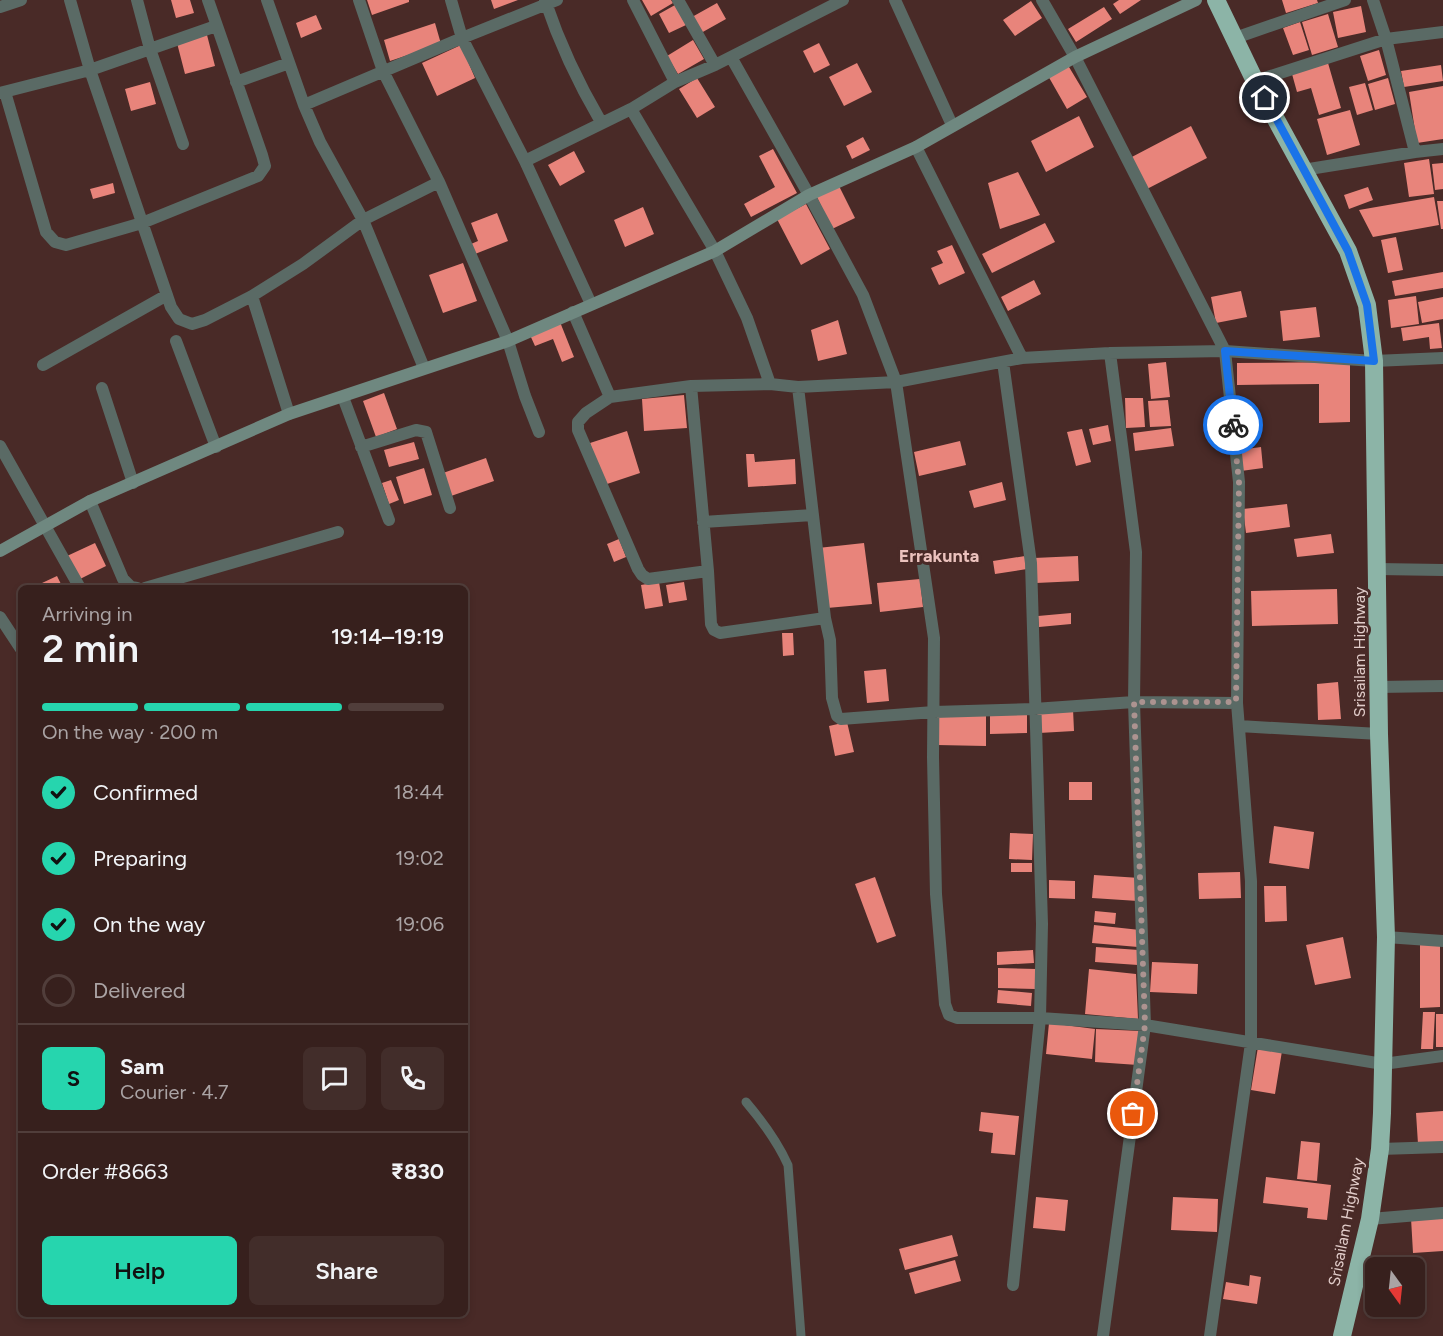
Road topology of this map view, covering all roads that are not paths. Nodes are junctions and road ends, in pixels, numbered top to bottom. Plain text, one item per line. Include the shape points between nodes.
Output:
1 (21, 0) edge
2 (70, 0) edge
3 (136, 0) edge
4 (208, 0) edge
5 (267, 0) edge
6 (358, 0) edge
7 (450, 0) edge
8 (633, 0) edge
9 (678, 0) edge
10 (843, 0) edge
11 (895, 0) edge
12 (1042, 0) edge
13 (1196, 0) edge
14 (1216, 0) edge
15 (1346, 0) edge
16 (1373, 0) edge
17 (550, 2) edge
18 (0, 7) edge
19 (216, 26) junction
20 (1443, 32) edge
21 (462, 38) junction
22 (1235, 38) junction
23 (1386, 39) junction
24 (150, 49) junction
25 (731, 57) junction
26 (1075, 57) junction
27 (289, 63) junction
28 (715, 65) junction
29 (90, 70) junction
30 (383, 71) junction
31 (1255, 81) junction
32 (236, 82) junction
33 (675, 82) junction
34 (3, 92) edge
35 (304, 105) junction
36 (631, 109) junction
37 (601, 122) junction
38 (952, 125) junction
39 (183, 144) dead end
40 (916, 147) junction
41 (1443, 149) edge
42 (1415, 152) junction
43 (525, 161) junction
44 (1303, 170) junction
45 (439, 182) junction
46 (809, 195) junction
47 (363, 220) junction
48 (142, 223) junction
49 (715, 251) junction
50 (167, 295) junction
51 (252, 296) junction
52 (591, 304) junction
53 (573, 312) junction
54 (176, 340) dead end
55 (508, 341) junction
56 (1225, 351) junction
57 (1110, 353) junction
58 (1022, 357) junction
59 (1443, 358) edge
60 (1374, 361) junction
61 (1003, 362) junction
62 (43, 365) dead end
63 (423, 368) junction
64 (896, 382) junction
65 (770, 384) junction
66 (691, 386) junction
67 (798, 387) junction
68 (102, 388) dead end
69 (343, 397) junction
70 (610, 397) junction
71 (289, 414) junction
72 (539, 432) dead end
73 (0, 446) edge
74 (216, 447) junction
75 (361, 447) junction
76 (133, 483) junction
77 (90, 501) junction
78 (450, 508) dead end
79 (813, 515) junction
80 (389, 520) dead end
81 (703, 522) junction
82 (45, 526) junction
83 (338, 532) dead end
84 (0, 551) edge
85 (1378, 569) junction
86 (1443, 570) edge
87 (708, 571) junction
88 (78, 585) edge
89 (129, 585) edge
90 (155, 585) edge
91 (0, 617) edge
92 (825, 618) junction
93 (18, 644) edge
94 (1443, 686) edge
95 (1378, 687) junction
96 (1134, 702) junction
97 (1236, 702) junction
98 (1034, 709) junction
99 (934, 712) junction
100 (1239, 726) junction
101 (1379, 734) junction
102 (1386, 937) junction
103 (1443, 941) edge
104 (1040, 1018) junction
105 (1145, 1025) junction
106 (1251, 1043) junction
107 (1443, 1056) edge
108 (1383, 1064) junction
109 (746, 1102) dead end
110 (1443, 1147) edge
111 (1380, 1149) junction
112 (1443, 1213) edge
113 (1370, 1219) junction
114 (1013, 1285) dead end
115 (801, 1336) edge
116 (1103, 1336) edge
117 (1210, 1336) edge
118 (1342, 1336) edge

1 - 18 street
2 - 29 street
3 - 24 street
4 - 19 street
5 - 27 street
6 - 30 street
7 - 21 street
8 - 33 street
9 - 28 street
10 - 25 street
11 - 38 street
12 - 26 street
13 - 26 street
14 - 22 highway, Srisailam Highway
15 - 22 street
16 - 23 street
17 - 21 street
17 - 37 street via 564,52
19 - 24 street
19 - 32 street
20 - 23 street
21 - 30 street
21 - 43 street
22 - 31 highway, Srisailam Highway
23 - 31 street
23 - 42 street
24 - 29 street
24 - 39 street
25 - 28 street
25 - 46 street
26 - 38 street
26 - 56 street
27 - 32 street
27 - 35 street
28 - 33 street
29 - 34 street
29 - 48 street
30 - 35 street
30 - 45 street
31 - 44 highway, Srisailam Highway
32 - 48 street via 265,166 258,177
33 - 36 street
34 - 48 street via 46,232 55,243 66,245
35 - 47 street
36 - 37 street
36 - 49 street
37 - 43 street
38 - 40 street
40 - 46 street
40 - 58 street
41 - 42 street
42 - 44 street
43 - 52 street
44 - 60 highway, Srisailam Highway via 1348,251 1367,305
45 - 47 street
45 - 55 street
46 - 49 street
46 - 64 street via 863,295
47 - 51 street
47 - 63 street
48 - 50 street
49 - 52 street
49 - 65 street via 747,318
50 - 51 street via 179,319 192,324
50 - 62 street
51 - 71 street
52 - 53 street
53 - 55 street
53 - 70 street
54 - 74 street
55 - 63 street
55 - 72 street
56 - 57 street
56 - 60 street
56 - 97 street via 1239,482
57 - 58 street
57 - 96 street via 1136,552
58 - 61 street
59 - 60 street
60 - 85 highway, Srisailam Highway
61 - 64 street
61 - 98 street via 1031,563
63 - 69 street
64 - 67 street
64 - 99 street via 934,638
65 - 66 street
65 - 67 street
66 - 70 street
66 - 81 street
67 - 79 street
68 - 76 street
69 - 71 street
69 - 75 street
70 - 87 street via 586,413 578,422 578,430 642,575 648,579
71 - 74 street
73 - 82 street
74 - 76 street
75 - 78 street via 416,430 426,432
75 - 80 street
76 - 77 street
77 - 82 street
77 - 89 street
79 - 81 street
79 - 92 street
81 - 87 street
82 - 84 street
82 - 88 street
83 - 90 street
85 - 86 street
85 - 95 highway, Srisailam Highway
87 - 92 street via 711,624 720,633
91 - 93 street
92 - 99 street via 837,716 841,719
94 - 95 street
95 - 101 highway, Srisailam Highway
96 - 97 street
96 - 98 street
96 - 105 street
97 - 100 street
98 - 99 street
98 - 104 street via 1042,924
99 - 104 street via 936,894 946,1010 957,1018
100 - 101 street
100 - 106 street via 1251,881
101 - 102 highway, Srisailam Highway
102 - 103 street
102 - 108 highway, Srisailam Highway
104 - 105 street
104 - 114 street
105 - 106 street
105 - 116 street
106 - 108 street
106 - 117 street
107 - 108 street
108 - 111 highway, Srisailam Highway
109 - 115 lane via 780,1146 788,1165
110 - 111 street
111 - 113 highway, Srisailam Highway
112 - 113 street
113 - 118 highway, Srisailam Highway

